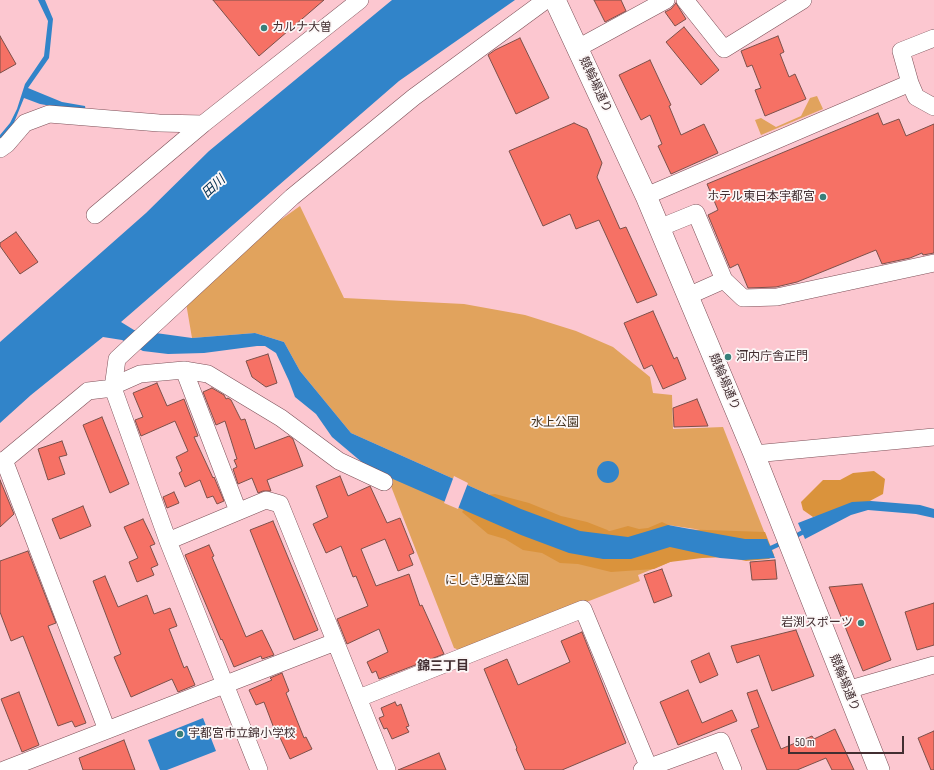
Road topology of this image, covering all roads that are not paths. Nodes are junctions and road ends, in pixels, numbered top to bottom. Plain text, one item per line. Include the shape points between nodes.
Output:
1 (360, 0) edge
2 (546, 0) edge
3 (555, 0) edge
4 (666, 0) edge
5 (685, 0) edge
6 (803, 0) edge
7 (934, 38) edge
8 (578, 48) junction
9 (910, 83) junction
10 (934, 107) edge
11 (203, 124) junction
12 (0, 148) edge
13 (646, 196) junction
14 (95, 215) dead end
15 (660, 228) junction
16 (934, 263) edge
17 (724, 280) junction
18 (688, 296) junction
19 (184, 370) junction
20 (113, 387) junction
21 (934, 437) edge
22 (754, 454) junction
23 (2, 462) edge
24 (384, 482) dead end
25 (238, 511) junction
26 (168, 541) junction
27 (335, 642) junction
28 (934, 665) edge
29 (225, 684) junction
30 (847, 690) junction
31 (359, 698) junction
32 (107, 730) junction
33 (0, 766) edge
34 (645, 769) edge
35 (1, 770) edge
36 (4, 770) edge
37 (259, 770) edge
38 (386, 770) edge
39 (733, 770) edge
40 (879, 770) edge

1 - 11 street
2 - 20 street via 414,97 292,197 117,360
3 - 8 main road, 競輪場通り
4 - 8 street
5 - 6 street via 724,49
7 - 9 street via 901,51
8 - 13 main road, 競輪場通り
9 - 10 street via 916,97
9 - 13 street
11 - 12 street via 49,114 25,123 7,144
11 - 14 street
13 - 15 main road, 競輪場通り
15 - 17 street via 696,213
15 - 18 main road, 競輪場通り
16 - 17 street via 777,297 743,298
17 - 18 street
18 - 22 main road, 競輪場通り
19 - 20 street via 140,374
19 - 24 street via 208,374 281,418 339,461
19 - 25 street
20 - 23 street via 88,391
20 - 26 street
21 - 22 street
22 - 30 main road, 競輪場通り
23 - 32 street
25 - 26 street
25 - 27 street via 266,500 280,504
26 - 29 street
27 - 29 street
27 - 31 street
28 - 30 street
29 - 32 street
29 - 37 street
30 - 40 main road, 競輪場通り
31 - 34 street via 583,609
31 - 38 street
32 - 36 street
33 - 35 street
34 - 39 street via 722,741

